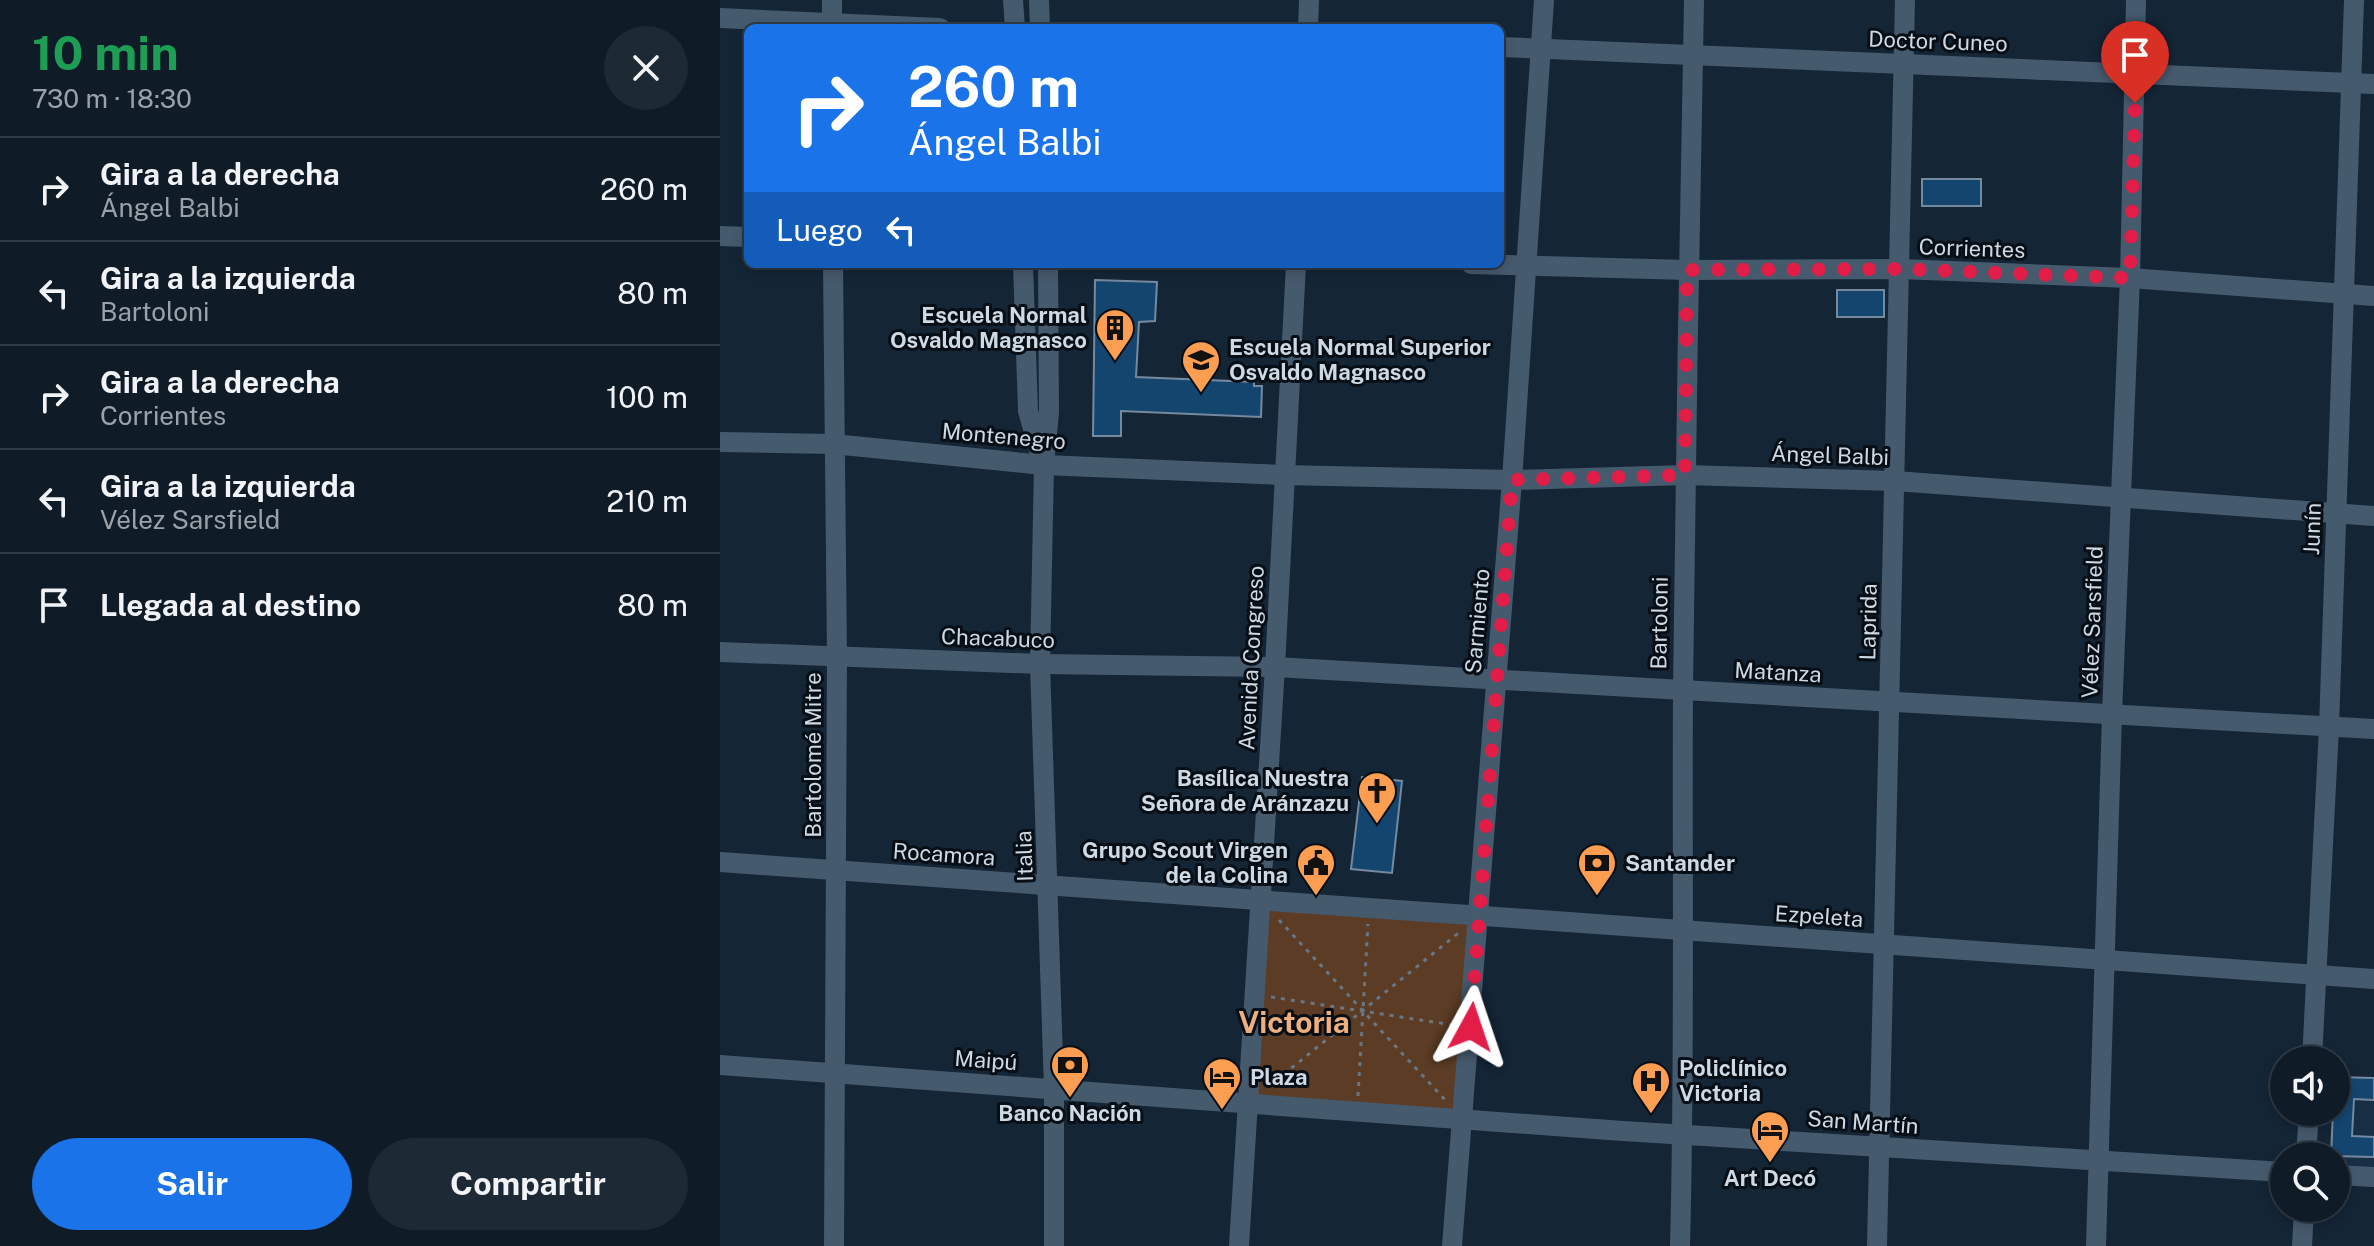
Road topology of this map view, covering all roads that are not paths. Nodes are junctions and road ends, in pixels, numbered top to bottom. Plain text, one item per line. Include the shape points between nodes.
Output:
1 (832, 0) edge
2 (1013, 0) edge
3 (1039, 0) edge
4 (1309, 0) edge
5 (1544, 0) edge
6 (1694, 0) edge
7 (1905, 0) edge
8 (2136, 0) edge
9 (2354, 0) edge
10 (720, 18) edge
11 (804, 24) edge
12 (832, 24) edge
13 (1015, 24) edge
14 (1040, 24) edge
15 (1308, 24) edge
16 (1504, 47) edge
17 (1541, 48) junction
18 (1693, 55) junction
19 (1905, 64) junction
20 (2135, 74) junction
21 (2351, 83) junction
22 (2374, 84) edge
23 (720, 236) edge
24 (744, 237) edge
25 (1504, 265) edge
26 (1526, 265) junction
27 (833, 268) edge
28 (1023, 268) edge
29 (1048, 268) edge
30 (1296, 268) edge
31 (1900, 269) junction
32 (1687, 270) junction
33 (2130, 278) junction
34 (2344, 294) junction
35 (2374, 296) edge
36 (720, 442) edge
37 (833, 444) junction
38 (1044, 465) junction
39 (1284, 475) junction
40 (1685, 475) junction
41 (1512, 480) junction
42 (1895, 481) junction
43 (2121, 497) junction
44 (2336, 513) junction
45 (2374, 516) edge
46 (720, 652) edge
47 (837, 656) junction
48 (1040, 664) junction
49 (1275, 667) junction
50 (1496, 680) junction
51 (1683, 690) junction
52 (1890, 702) junction
53 (2112, 714) junction
54 (2329, 727) junction
55 (2374, 729) edge
56 (720, 862) edge
57 (837, 871) junction
58 (1050, 886) junction
59 (1261, 901) junction
60 (1480, 916) junction
61 (1682, 930) junction
62 (1884, 945) junction
63 (2106, 960) junction
64 (2316, 975) junction
65 (2374, 979) edge
66 (2313, 1046) edge
67 (720, 1065) edge
68 (834, 1073) junction
69 (1054, 1089) junction
70 (1249, 1103) junction
71 (1464, 1119) junction
72 (1683, 1135) junction
73 (1879, 1147) junction
74 (2100, 1161) junction
75 (2270, 1171) edge
76 (2350, 1176) edge
77 (2374, 1177) edge
78 (2303, 1222) edge
79 (834, 1246) edge
80 (1054, 1246) edge
81 (1239, 1246) edge
82 (1452, 1246) edge
83 (1680, 1246) edge
84 (1877, 1246) edge
85 (2096, 1246) edge
86 (2302, 1246) edge

1 - 12 street
2 - 13 street
3 - 14 street
4 - 15 street
5 - 17 street, Sarmiento
6 - 18 street, Bartoloni
7 - 19 street, Laprida
8 - 20 street, Vélez Sarsfield
9 - 21 street, Junín
10 - 11 street
16 - 17 street, Doctor Cuneo
17 - 18 street, Doctor Cuneo
17 - 26 street, Sarmiento
18 - 19 street, Doctor Cuneo
18 - 32 street, Bartoloni
19 - 20 street, Doctor Cuneo
19 - 31 street, Laprida
20 - 21 street, Doctor Cuneo
20 - 33 street, Vélez Sarsfield
21 - 22 street, Doctor Cuneo
21 - 34 street, Junín
23 - 24 street
25 - 26 street, Corrientes
26 - 32 street, Corrientes
26 - 41 street, Sarmiento
27 - 37 street, Bartolomé Mitre
28 - 38 street via 1028,411
29 - 38 street
30 - 39 street, Avenida Congreso
31 - 32 street, Corrientes
31 - 33 street, Corrientes
31 - 42 street, Laprida
32 - 40 street, Bartoloni
33 - 34 street, Corrientes
33 - 43 street, Vélez Sarsfield
34 - 35 street, Corrientes
34 - 44 street, Junín
36 - 37 street, Montenegro
37 - 38 street, Montenegro
37 - 47 street, Bartolomé Mitre
38 - 39 street, Montenegro
38 - 48 street, Italia
39 - 41 street, Ángel Balbi
39 - 49 street, Avenida Congreso
40 - 41 street, Ángel Balbi
40 - 42 street, Ángel Balbi
40 - 51 street, Bartoloni
41 - 50 street, Sarmiento
42 - 43 street, Ángel Balbi
42 - 52 street, Laprida
43 - 44 street, Ángel Balbi
43 - 53 street, Vélez Sarsfield
44 - 45 street, Ángel Balbi
44 - 54 street, Junín
46 - 47 street, Chacabuco
47 - 48 street, Chacabuco
47 - 57 street, Bartolomé Mitre
48 - 49 street, Chacabuco
48 - 58 street, Italia
49 - 50 street, Matanza
49 - 59 street, Avenida Congreso
50 - 51 street, Matanza
50 - 60 street, Sarmiento
51 - 52 street, Matanza
51 - 61 street, Bartoloni
52 - 53 street, Matanza
52 - 62 street, Laprida
53 - 54 street, Matanza
53 - 63 street, Vélez Sarsfield
54 - 55 street, Matanza
54 - 64 street, Junín
56 - 57 street, Rocamora
57 - 58 street, Rocamora
57 - 68 street, Bartolomé Mitre
58 - 59 street, Rocamora
58 - 69 street, Italia
59 - 60 street, Ezpeleta
59 - 70 street, Avenida Congreso
60 - 61 street, Ezpeleta
60 - 71 street, Sarmiento
61 - 62 street, Ezpeleta
61 - 72 street, Bartoloni
62 - 63 street, Ezpeleta
62 - 73 street, Laprida
63 - 64 street, Ezpeleta
63 - 74 street, Vélez Sarsfield
64 - 65 street, Ezpeleta
64 - 66 street, Junín
67 - 68 street, Maipú
68 - 69 street, Maipú
68 - 79 street, Bartolomé Mitre
69 - 70 street, Maipú
69 - 80 street, Italia
70 - 71 street, San Martín
70 - 81 street, Avenida Congreso
71 - 72 street, San Martín
71 - 82 street, Sarmiento
72 - 73 street, San Martín
72 - 83 street, Bartoloni
73 - 74 street, San Martín
73 - 84 street, Laprida
74 - 75 street, San Martín
74 - 85 street, Vélez Sarsfield
76 - 77 street
78 - 86 street

